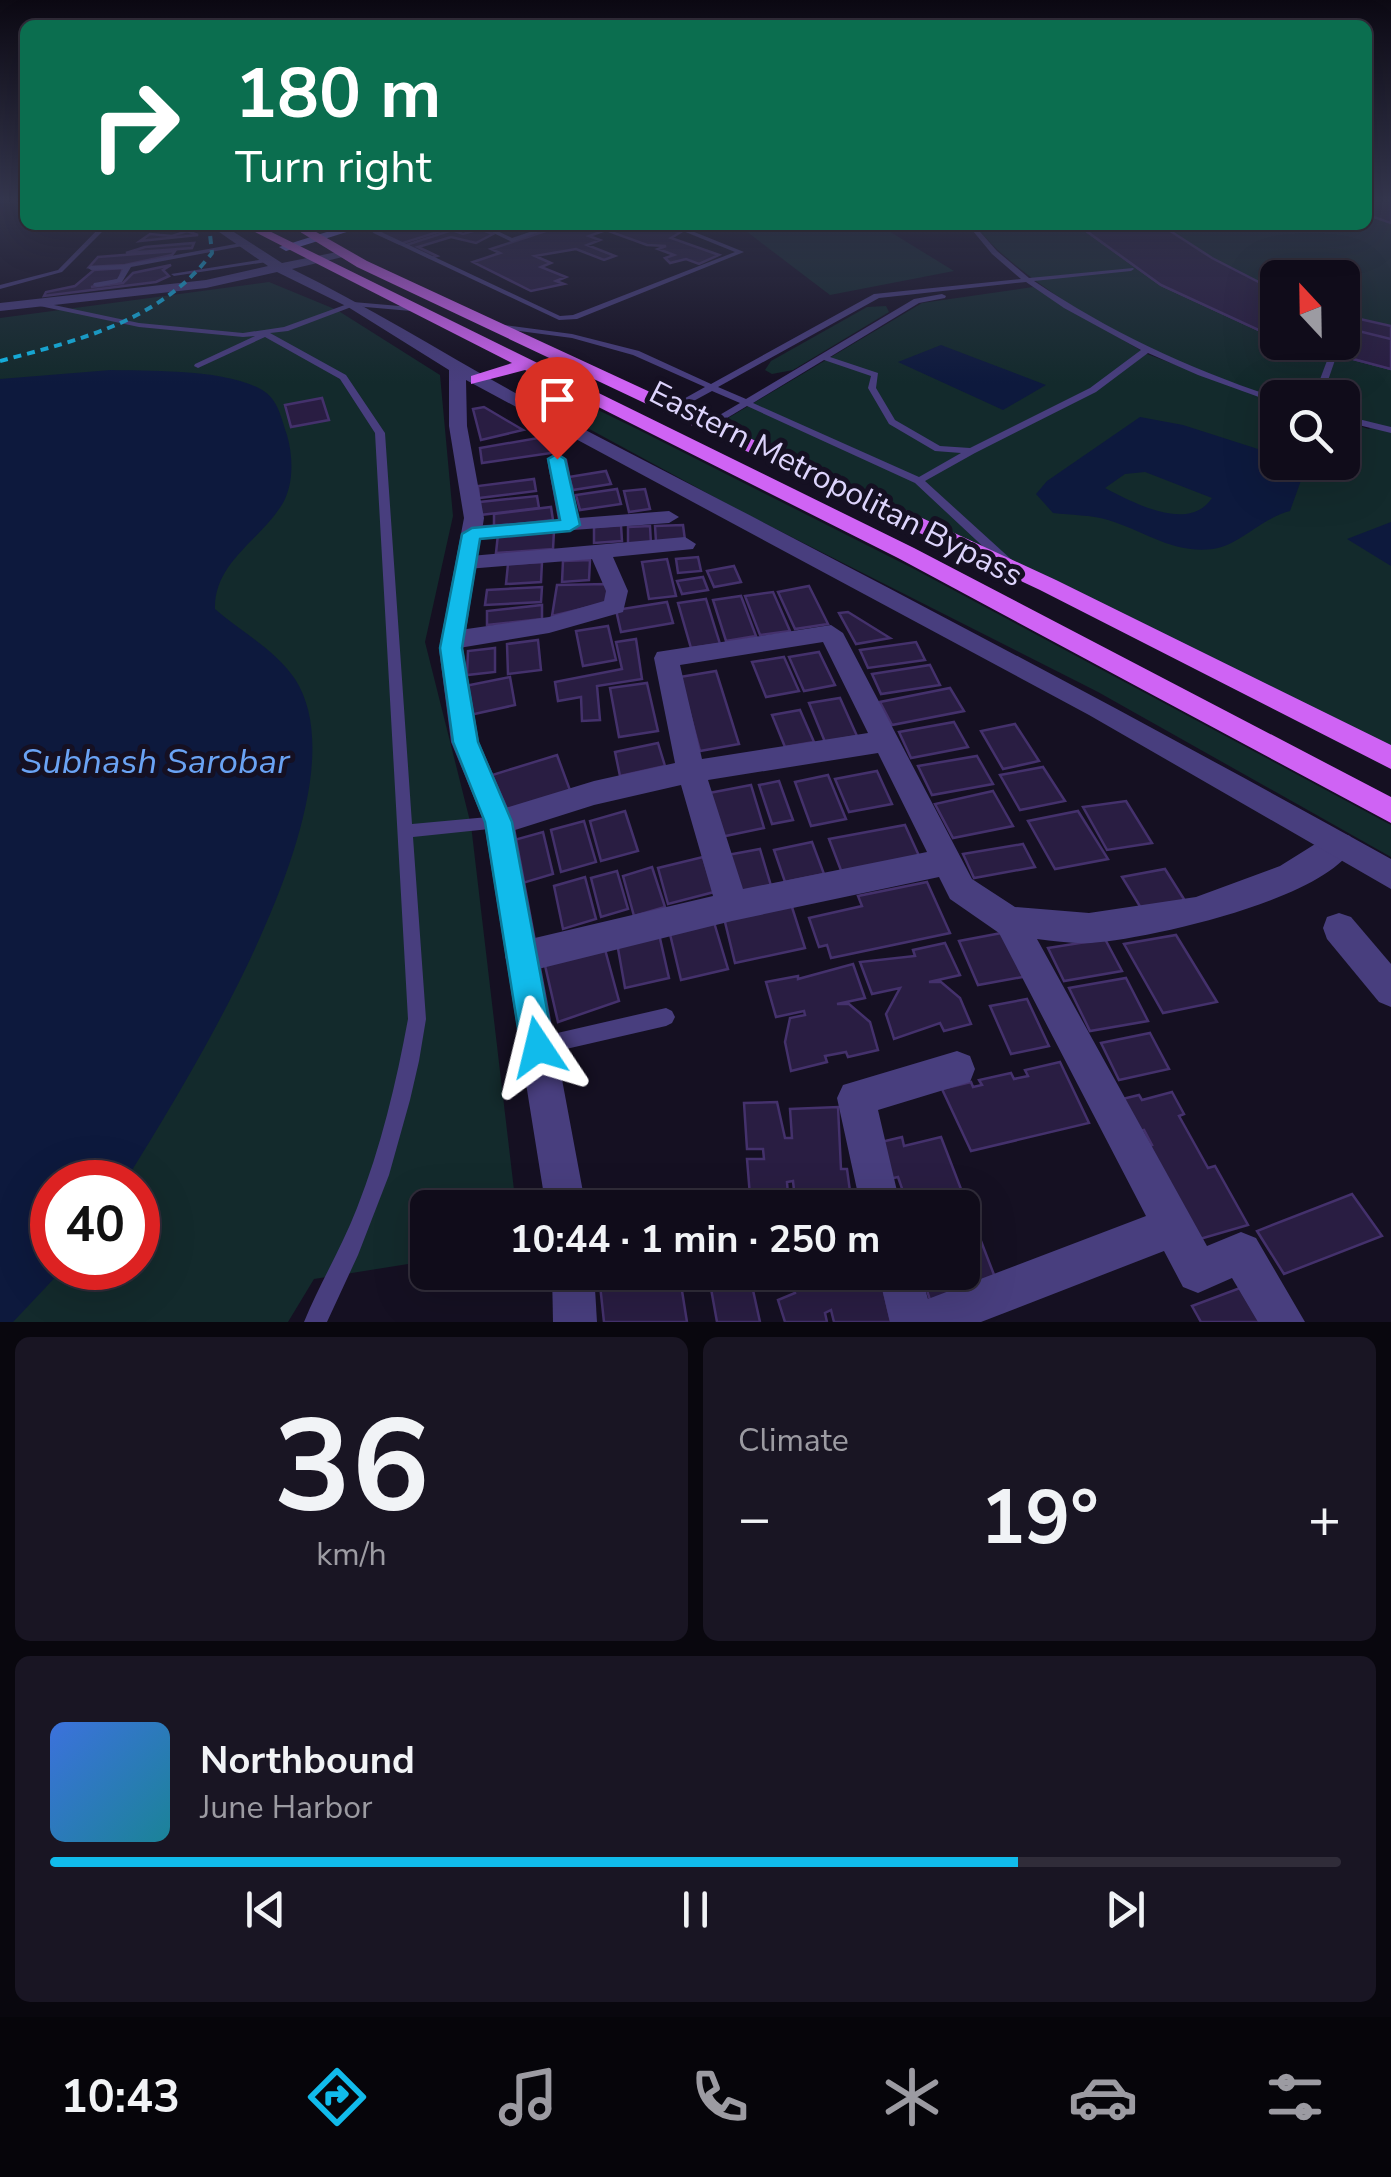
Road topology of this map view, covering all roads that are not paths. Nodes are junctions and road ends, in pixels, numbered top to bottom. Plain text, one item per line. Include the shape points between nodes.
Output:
1 (72, 260) edge
2 (163, 260) edge
3 (248, 260) edge
4 (264, 260) edge
5 (287, 260) edge
6 (304, 260) edge
7 (321, 260) edge
8 (356, 260) edge
9 (429, 260) edge
10 (721, 260) edge
11 (1009, 260) edge
12 (314, 262) junction
13 (129, 266) junction
14 (92, 268) dead end
15 (1136, 272) dead end
16 (174, 274) dead end
17 (1034, 282) junction
18 (97, 285) dead end
19 (0, 286) edge
20 (38, 303) junction
21 (354, 304) junction
22 (0, 307) edge
23 (411, 309) junction
24 (495, 326) junction
25 (265, 334) junction
26 (1146, 350) junction
27 (823, 357) junction
28 (1331, 360) dead end
29 (524, 364) junction
30 (198, 366) dead end
31 (467, 374) junction
32 (1324, 380) edge
33 (712, 388) junction
34 (1260, 394) edge
35 (746, 403) junction
36 (674, 408) junction
37 (1360, 422) edge
38 (709, 424) junction
39 (1391, 430) edge
40 (972, 451) junction
41 (557, 459) dead end
42 (919, 481) junction
43 (669, 517) dead end
44 (570, 525) junction
45 (685, 544) dead end
46 (470, 548) junction
47 (600, 551) junction
48 (1015, 570) junction
49 (453, 640) junction
50 (888, 741) junction
51 (1391, 758) edge
52 (691, 772) junction
53 (1391, 811) edge
54 (499, 822) junction
55 (407, 831) junction
56 (1339, 845) junction
57 (949, 861) junction
58 (1391, 875) edge
59 (732, 906) junction
60 (1010, 922) junction
61 (1338, 928) dead end
62 (522, 957) junction
63 (1391, 990) edge
64 (666, 1017) dead end
65 (538, 1047) junction
66 (957, 1069) dead end
67 (563, 1190) edge
68 (876, 1190) edge
69 (1174, 1227) junction
70 (574, 1290) edge
71 (903, 1290) edge
72 (315, 1322) edge
73 (575, 1322) edge
74 (912, 1322) edge
75 (924, 1322) edge
76 (1283, 1322) edge

1 - 19 lane via 60,272
2 - 13 lane
3 - 16 lane
4 - 20 street via 206,284
5 - 21 street
6 - 12 street
7 - 12 street
8 - 24 main road, Eastern Metropolitan Bypass
9 - 10 lane via 559,318
11 - 17 lane
12 - 23 main road, Eastern Metropolitan Bypass
13 - 14 lane
13 - 18 lane via 120,281
15 - 17 lane
17 - 26 lane
17 - 27 lane via 916,301
17 - 33 lane via 878,296
20 - 22 street
20 - 25 lane via 160,328
21 - 23 lane
21 - 25 lane
21 - 31 street
23 - 29 main road, Eastern Metropolitan Bypass
24 - 33 lane via 572,336 636,354
24 - 36 main road, Eastern Metropolitan Bypass
25 - 30 lane
25 - 55 lane via 343,377 380,433
26 - 34 lane
26 - 40 lane via 1093,390
27 - 35 lane
27 - 40 lane via 875,375 872,388 892,422 938,449
28 - 32 lane
29 - 31 main road
29 - 53 main road, Eastern Metropolitan Bypass via 906,553
31 - 46 street via 458,426 474,518
31 - 56 street via 1098,708
33 - 35 lane
33 - 36 lane
35 - 38 lane
35 - 42 lane
36 - 38 main road, Eastern Metropolitan Bypass
37 - 39 lane
38 - 48 main road, Eastern Metropolitan Bypass
40 - 42 lane
41 - 44 street
42 - 48 lane
43 - 44 street
44 - 46 street
45 - 47 street
46 - 47 street
46 - 49 street
47 - 49 street via 616,592 614,606
48 - 51 main road, Eastern Metropolitan Bypass
49 - 54 street via 465,742
50 - 52 street
50 - 52 street via 832,633 810,634 666,658
50 - 57 street
52 - 54 street
52 - 59 street
54 - 55 lane
54 - 62 street
55 - 72 lane via 417,1019 404,1103 374,1196
56 - 58 street
56 - 60 street via 1291,876 1196,912 1089,928
57 - 59 street
57 - 60 street via 961,889
59 - 62 street
60 - 69 street
61 - 63 street
62 - 65 street
64 - 65 lane
65 - 67 street
66 - 68 street via 856,1098
69 - 75 street
69 - 76 street via 1198,1272 1241,1254
70 - 73 street
71 - 74 street

